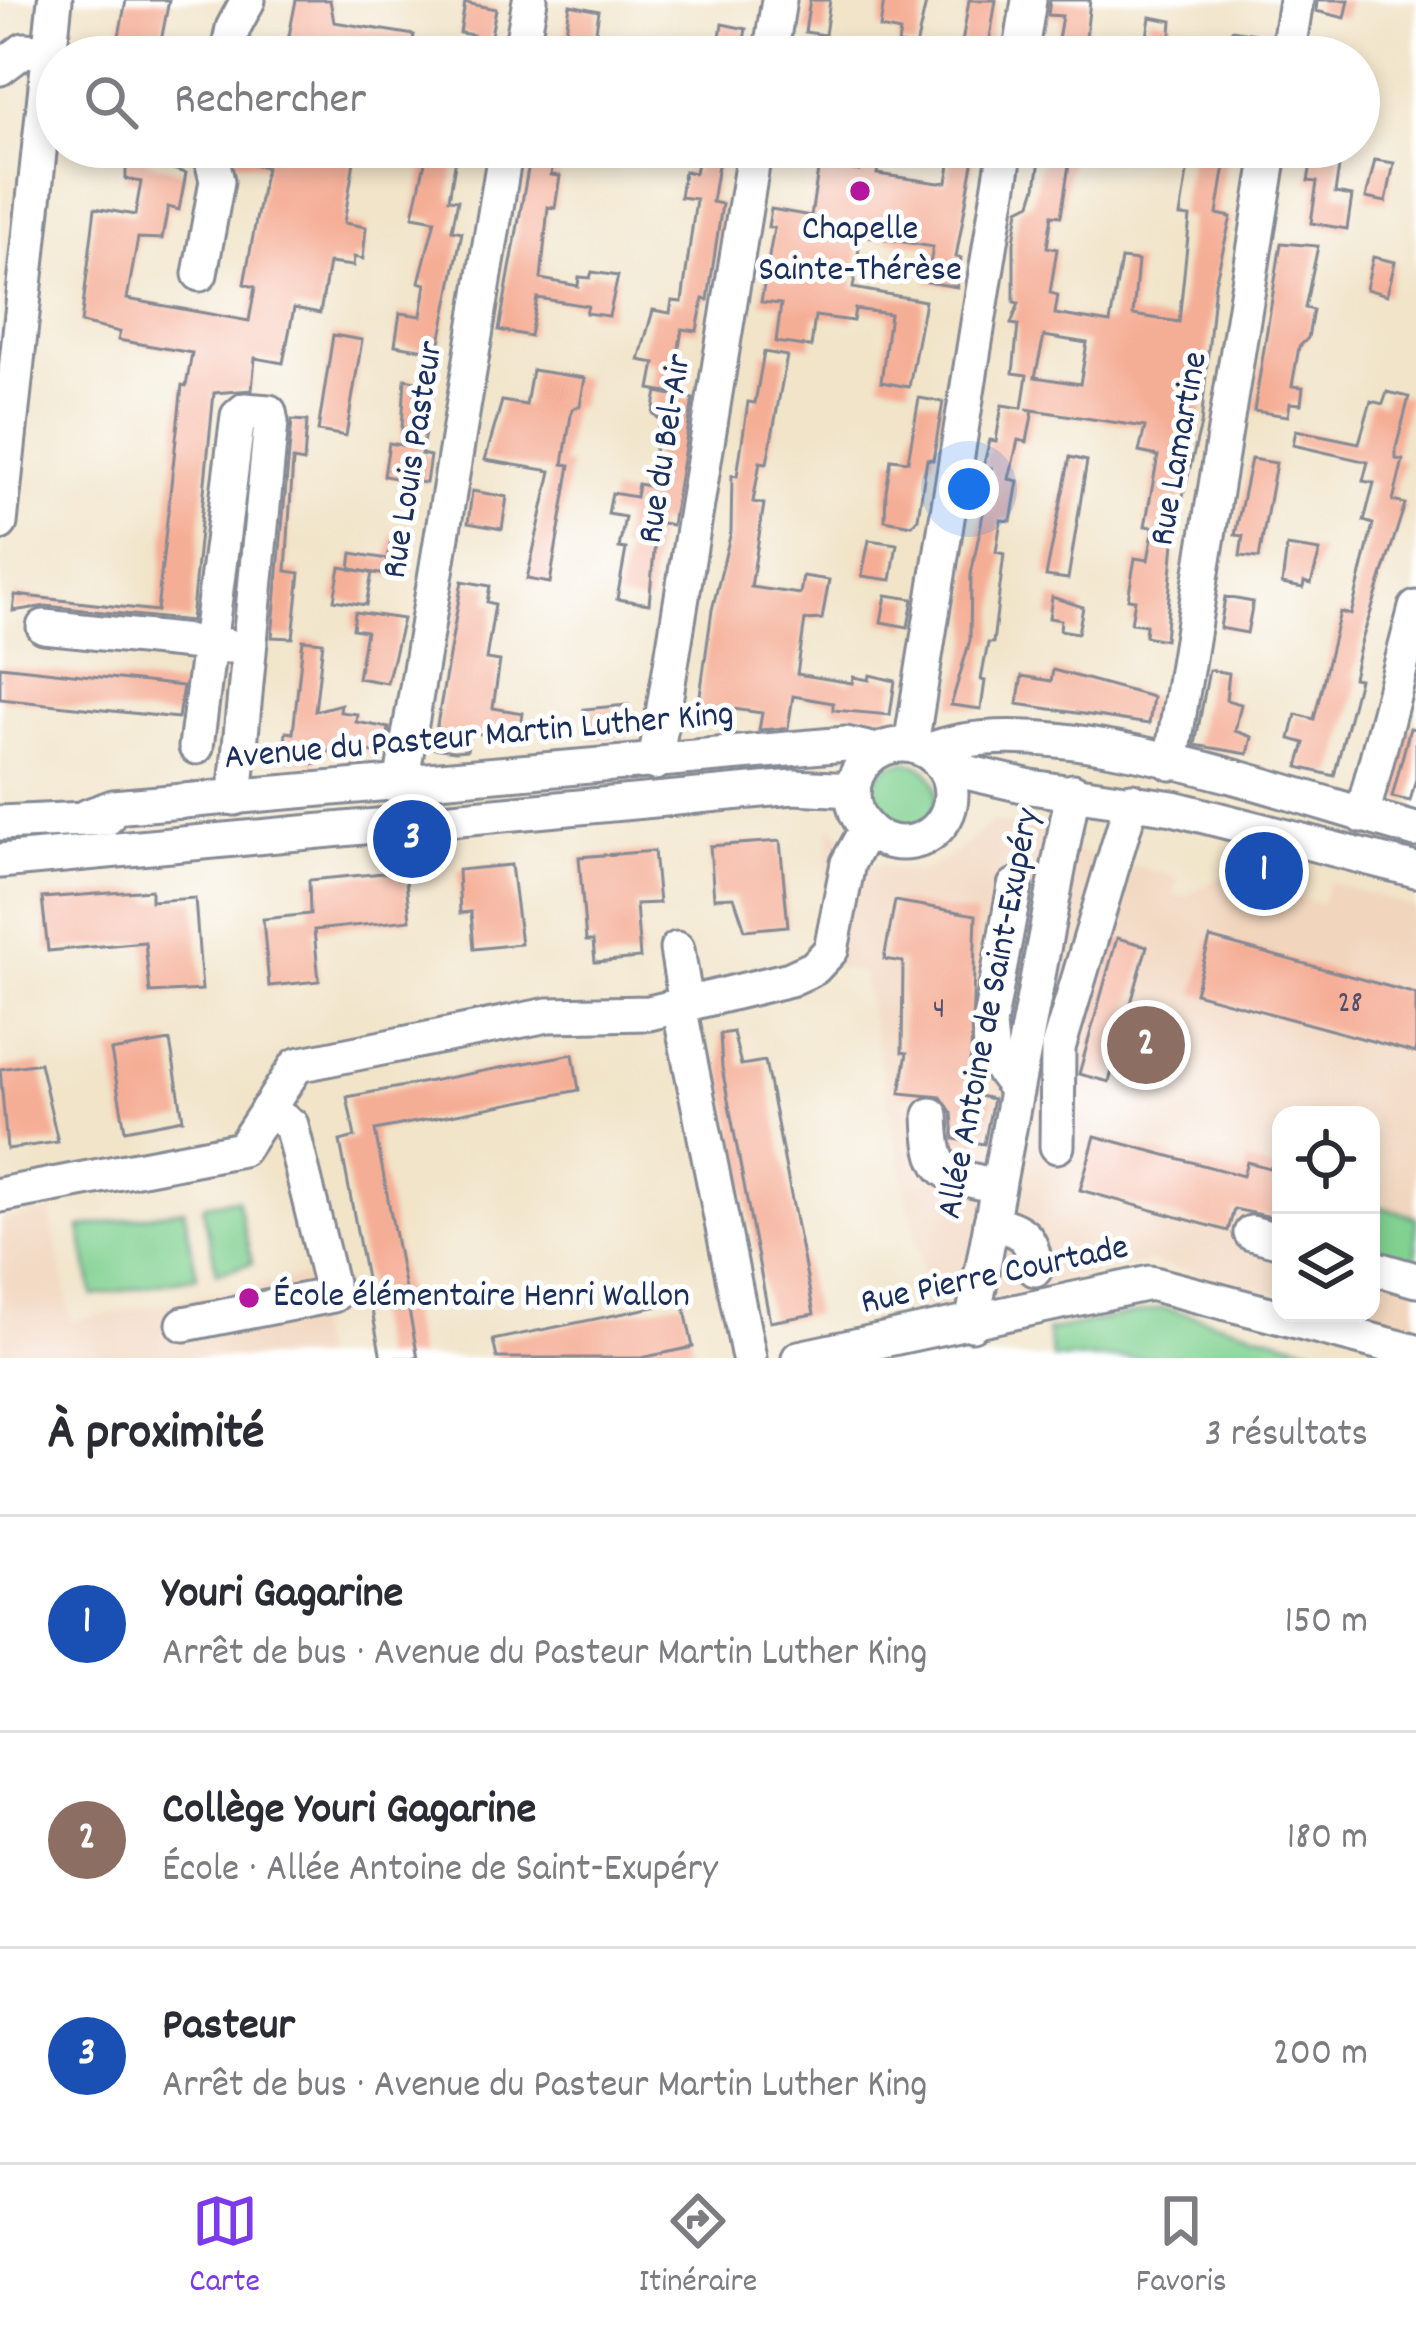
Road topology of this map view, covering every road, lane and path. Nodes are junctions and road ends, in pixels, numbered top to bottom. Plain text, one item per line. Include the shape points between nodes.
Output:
1 (55, 0) edge
2 (248, 0) edge
3 (530, 0) edge
4 (779, 0) edge
5 (1029, 0) edge
6 (1296, 0) edge
7 (52, 36) edge
8 (231, 36) edge
9 (524, 36) edge
10 (773, 36) edge
11 (1023, 36) edge
12 (1290, 36) edge
13 (36, 51) edge
14 (0, 68) edge
15 (36, 145) edge
16 (214, 168) edge
17 (503, 168) edge
18 (752, 168) edge
19 (1003, 168) edge
20 (1268, 168) edge
21 (200, 274) dead end
22 (13, 288) edge
23 (0, 523) edge
24 (1416, 608) edge
25 (44, 627) dead end
26 (210, 645) junction
27 (250, 647) junction
28 (196, 747) dead end
29 (915, 754) junction
30 (656, 763) junction
31 (1171, 764) junction
32 (401, 785) junction
33 (1031, 787) junction
34 (853, 790) junction
35 (1073, 790) junction
36 (235, 798) junction
37 (1132, 800) junction
38 (949, 811) junction
39 (1362, 815) junction
40 (88, 816) junction
41 (0, 824) edge
42 (867, 829) junction
43 (1416, 830) edge
44 (264, 834) junction
45 (0, 861) edge
46 (1416, 870) edge
47 (1015, 886) dead end
48 (677, 949) dead end
49 (682, 1005) junction
50 (1016, 1090) junction
51 (267, 1110) junction
52 (931, 1115) dead end
53 (1057, 1146) dead end
54 (998, 1186) junction
55 (0, 1195) edge
56 (991, 1222) junction
57 (1035, 1269) dead end
58 (1380, 1270) edge
59 (1416, 1280) edge
60 (184, 1324) dead end
61 (972, 1324) junction
62 (1416, 1352) edge
63 (749, 1358) edge
64 (799, 1358) edge

1 - 7 street
2 - 8 street
3 - 9 street
4 - 10 street
5 - 11 street
6 - 12 street
13 - 14 street
15 - 22 street
16 - 21 street
17 - 32 street, Rue Louis Pasteur
18 - 30 street, Rue du Bel-Air
19 - 29 street
20 - 31 street, Rue Lamartine
22 - 23 street
24 - 39 street
25 - 26 street
26 - 27 street
26 - 27 street via 238,416 260,410 271,422
26 - 28 street
27 - 36 street
29 - 30 street, Avenue du Pasteur Martin Luther King via 846,744
29 - 31 street, Avenue du Pasteur Martin Luther King via 952,740 1011,736
29 - 33 street, Avenue du Pasteur Martin Luther King
29 - 34 street via 865,761
29 - 38 street via 950,781
30 - 32 street, Avenue du Pasteur Martin Luther King
31 - 39 street, Avenue du Pasteur Martin Luther King
32 - 36 street, Avenue du Pasteur Martin Luther King
33 - 35 street, Avenue du Pasteur Martin Luther King
33 - 38 street, Avenue du Pasteur Martin Luther King
34 - 42 street
34 - 44 street, Avenue du Pasteur Martin Luther King via 794,787
35 - 37 street, Avenue du Pasteur Martin Luther King
35 - 50 street, Allée Antoine de Saint-Exupéry
36 - 40 street, Avenue du Pasteur Martin Luther King
37 - 46 street, Avenue du Pasteur Martin Luther King
37 - 53 street via 1058,1048
38 - 42 street, Avenue du Pasteur Martin Luther King via 920,840 892,842
39 - 43 street, Avenue du Pasteur Martin Luther King
40 - 41 street, Avenue du Pasteur Martin Luther King
40 - 44 street, Avenue du Pasteur Martin Luther King
42 - 49 street via 848,863 831,950 814,968
44 - 45 street, Avenue du Pasteur Martin Luther King
47 - 50 street via 989,1025 992,1057
48 - 49 street
49 - 51 street via 548,1015 297,1065
49 - 63 street
50 - 54 street, Allée Antoine de Saint-Exupéry
51 - 55 street via 242,1149
51 - 60 street via 291,1125 333,1295
52 - 54 street via 933,1156 948,1176
54 - 56 street, Allée Antoine de Saint-Exupéry
56 - 57 street via 1020,1229 1034,1244
56 - 61 street, Allée Antoine de Saint-Exupéry
58 - 59 street
61 - 62 street, Rue Pierre Courtade via 1150,1283
61 - 64 street, Rue Pierre Courtade

